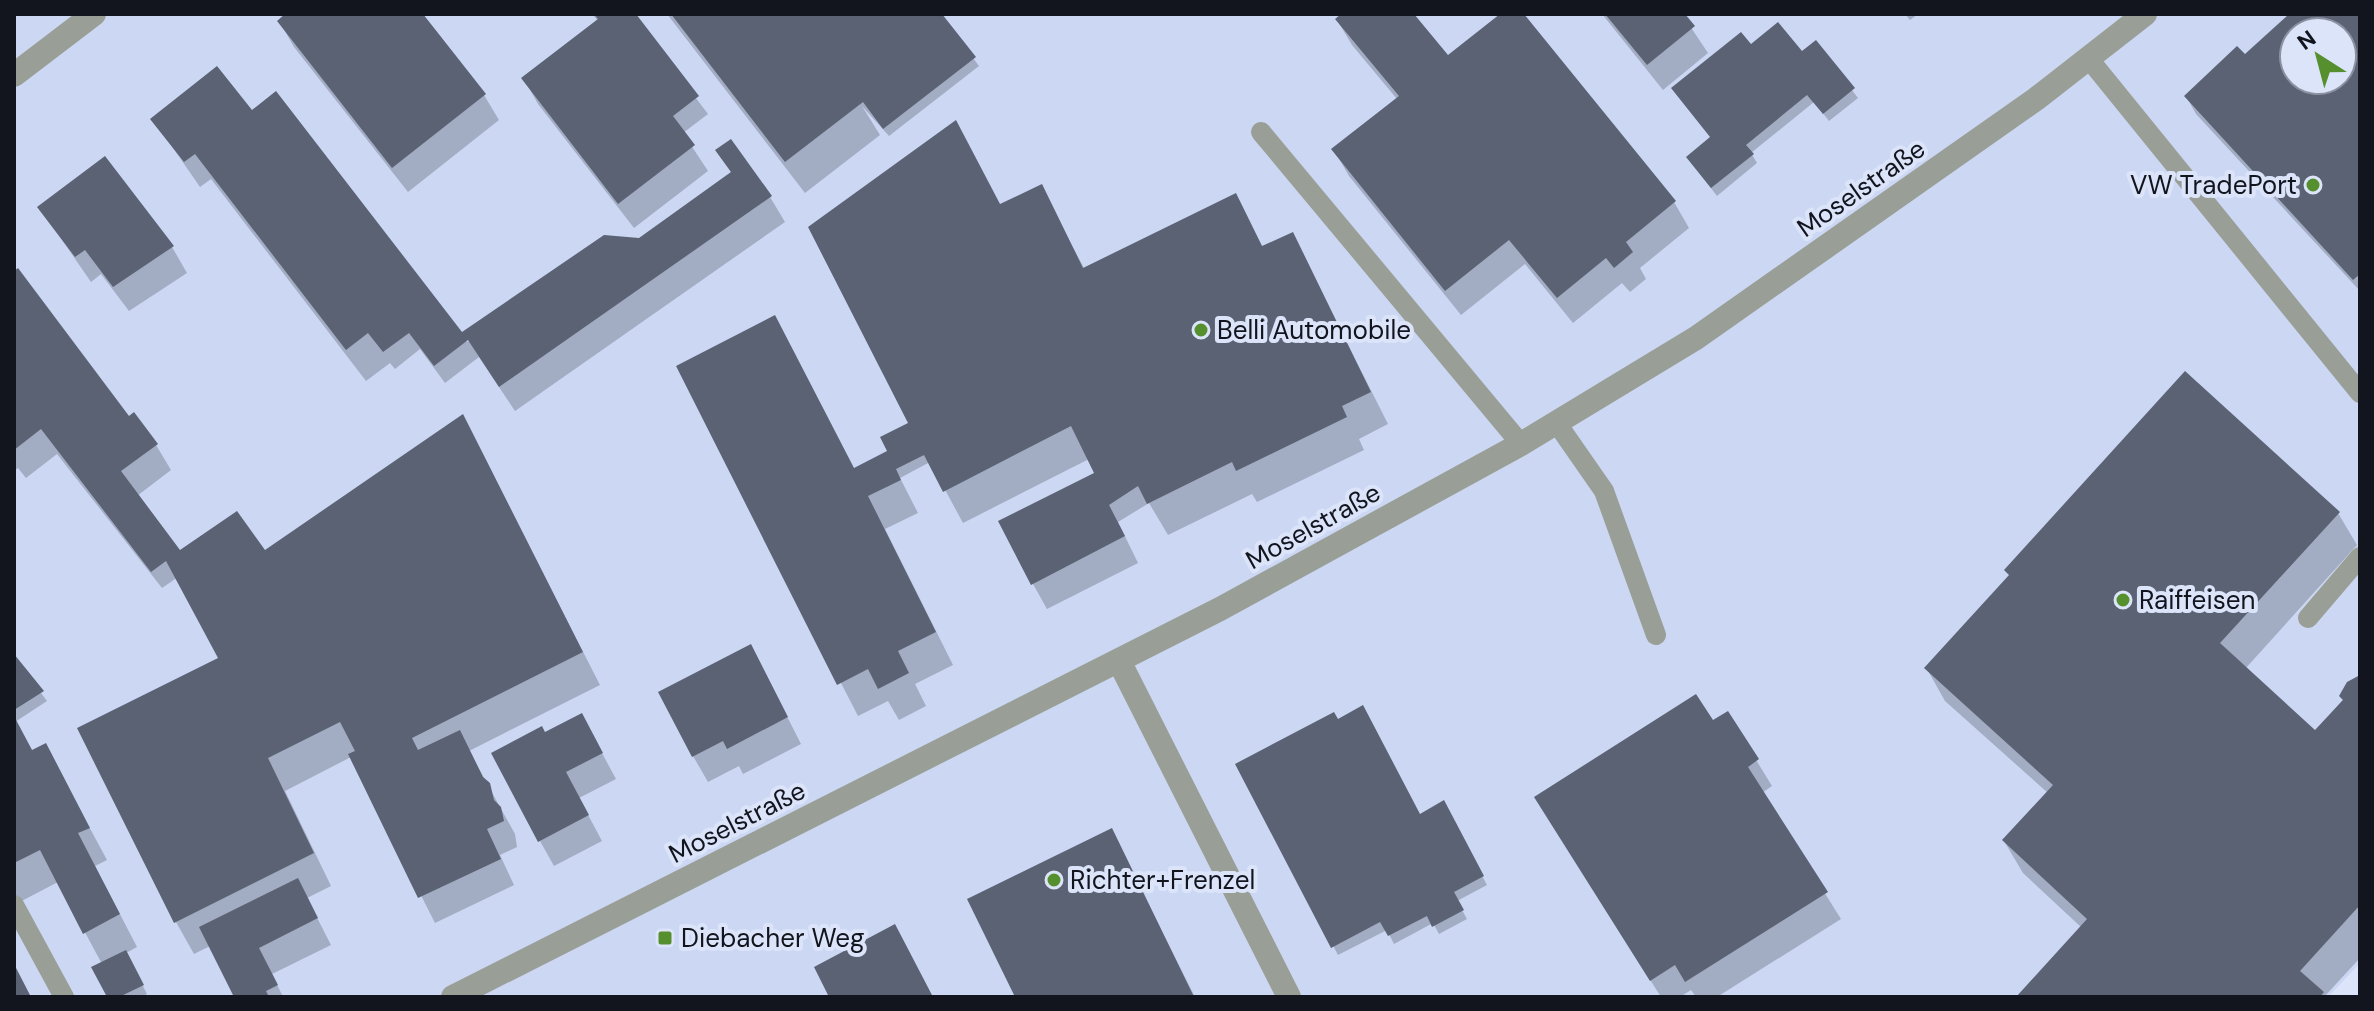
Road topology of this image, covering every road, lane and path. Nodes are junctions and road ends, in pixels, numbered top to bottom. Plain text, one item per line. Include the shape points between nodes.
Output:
1 (94, 14) edge
2 (2145, 14) edge
3 (2089, 59) junction
4 (14, 75) edge
5 (1261, 132) dead end
6 (2360, 393) edge
7 (1556, 422) junction
8 (1521, 444) junction
9 (2360, 557) edge
10 (2308, 618) dead end
11 (1656, 635) dead end
12 (1119, 661) junction
13 (14, 905) edge
14 (64, 997) edge
15 (453, 997) edge
16 (1289, 997) edge

1 - 4 street
2 - 3 street, Moselstraße
3 - 6 lane
3 - 7 street, Moselstraße via 1696,338
5 - 8 lane
7 - 8 street, Moselstraße
7 - 11 lane via 1604,491
8 - 12 street, Moselstraße
9 - 10 lane
12 - 15 street, Moselstraße
12 - 16 street
13 - 14 lane

